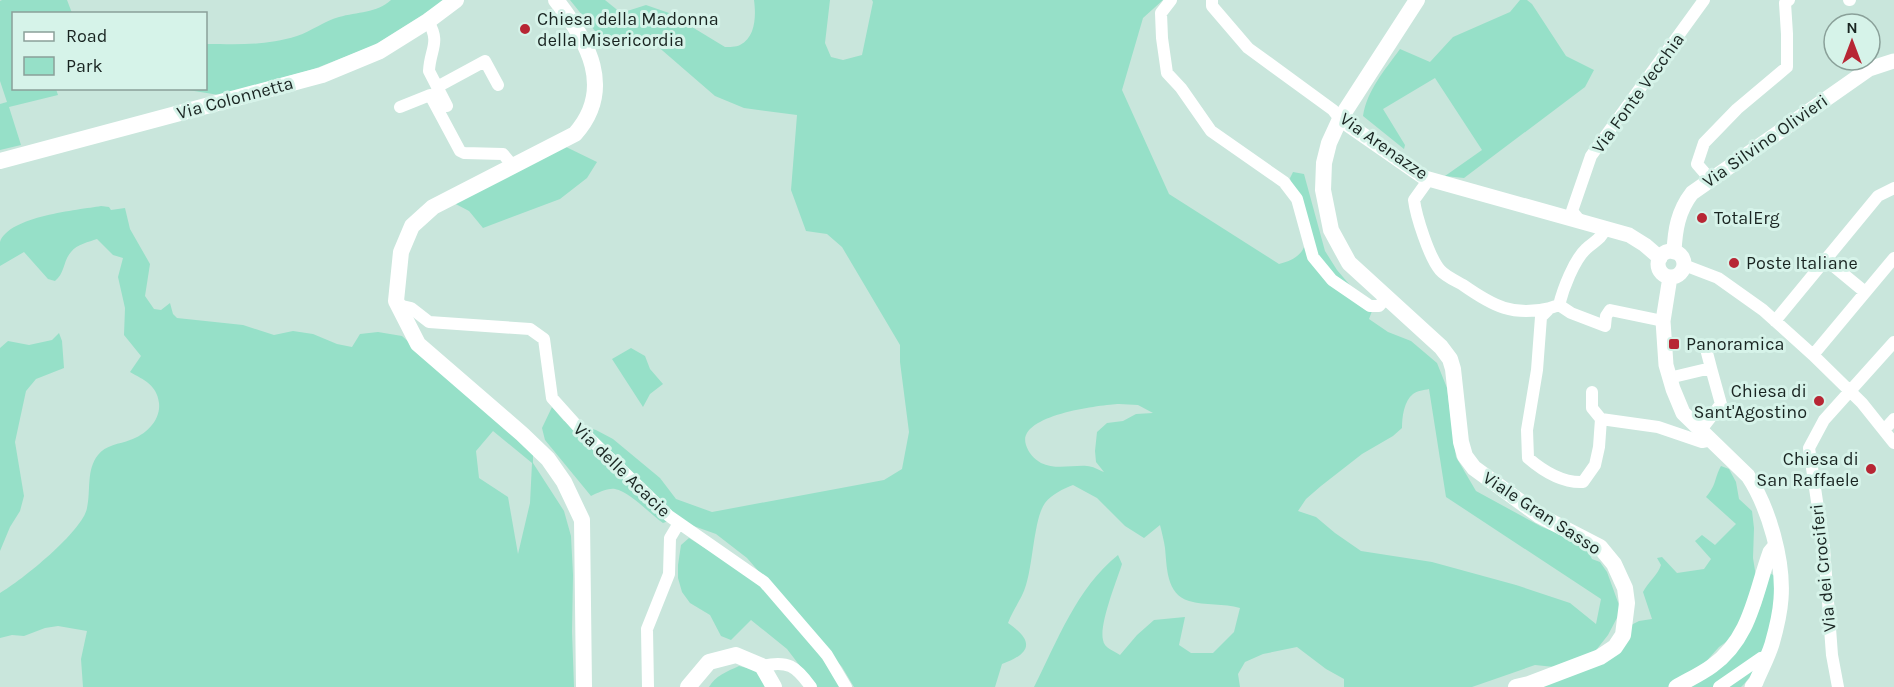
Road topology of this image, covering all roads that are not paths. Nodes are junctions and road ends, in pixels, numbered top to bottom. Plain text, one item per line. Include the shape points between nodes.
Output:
1 (456, 0) edge
2 (556, 0) edge
3 (1171, 0) edge
4 (1417, 0) edge
5 (1704, 0) edge
6 (1789, 0) edge
7 (1209, 2) edge
8 (428, 21) junction
9 (1894, 61) edge
10 (498, 85) dead end
11 (437, 87) junction
12 (447, 106) dead end
13 (400, 107) dead end
14 (1340, 118) junction
15 (0, 161) edge
16 (513, 166) junction
17 (1429, 179) junction
18 (1710, 179) junction
19 (1894, 188) edge
20 (1581, 222) junction
21 (1605, 229) junction
22 (1667, 255) junction
23 (1894, 258) edge
24 (1825, 259) junction
25 (1684, 265) junction
26 (1670, 277) junction
27 (1865, 292) junction
28 (1387, 297) junction
29 (398, 305) junction
30 (1554, 307) junction
31 (1663, 321) junction
32 (1775, 321) junction
33 (1894, 342) edge
34 (1705, 345) dead end
35 (1813, 355) junction
36 (1711, 368) junction
37 (1669, 378) junction
38 (1849, 390) junction
39 (1592, 392) dead end
40 (1601, 419) junction
41 (1894, 419) edge
42 (1885, 429) junction
43 (1706, 435) junction
44 (1894, 443) edge
45 (679, 523) junction
46 (1775, 546) junction
47 (1767, 657) junction
48 (762, 666) junction
49 (584, 687) edge
50 (648, 687) edge
51 (688, 687) edge
52 (774, 687) edge
53 (811, 687) edge
54 (846, 687) edge
55 (1516, 687) edge
56 (1676, 687) edge
57 (1719, 687) edge
58 (1752, 687) edge
59 (1838, 687) edge

1 - 8 main road, Via Colonnetta
2 - 16 main road via 585,44 596,83 595,96 586,122 575,134
3 - 28 street via 1161,13 1167,73 1211,131 1284,183 1297,199 1313,256 1332,280 1370,306 1379,306
4 - 14 main road, Viale Gran Sasso
5 - 20 street, Via Fonte Vecchia via 1592,156 1572,211
6 - 18 street via 1785,3 1787,67 1704,143 1697,164
7 - 14 street, Via Arenazze via 1248,48
8 - 11 street via 436,40 429,71
8 - 15 main road, Via Colonnetta via 380,51 322,75
9 - 18 street, Via Silvino Olivieri via 1869,69
10 - 11 street via 485,61
11 - 12 street
13 - 16 street via 430,95 460,151 503,154
14 - 17 street, Via Arenazze
14 - 28 main road, Viale Gran Sasso via 1324,163 1323,190 1331,230 1349,263
16 - 29 main road via 433,207 412,226 401,252
17 - 20 street, Via Arenazze
17 - 30 street via 1414,200 1416,216 1440,270 1486,301 1515,312
18 - 22 street, Via Silvino Olivieri via 1692,193 1682,208
19 - 24 street via 1878,196
20 - 21 street, Via Arenazze
21 - 22 street, Via Arenazze
21 - 30 street via 1603,236 1584,250
22 - 25 street via 1680,255
22 - 26 street via 1660,270
23 - 27 street
24 - 27 street
24 - 32 street
25 - 26 street via 1678,276
25 - 32 street via 1711,274
26 - 31 street
27 - 35 street
28 - 55 main road, Viale Gran Sasso via 1450,359 1461,441 1474,468 1540,516 1600,547 1614,564 1625,588 1626,620 1615,647 1600,657
29 - 45 street, Via delle Acacie via 411,308 429,322 530,329 544,339 552,398
29 - 49 main road via 418,344 522,434 548,459 564,482 582,520
30 - 31 street via 1605,326 1610,310
30 - 40 street via 1542,317 1527,430 1528,458 1570,482 1583,482 1595,465
31 - 37 street
32 - 35 street
33 - 38 street, Via dei Crociferi
34 - 36 street
35 - 38 street
36 - 37 street
36 - 43 street via 1721,404
37 - 43 street via 1683,412
38 - 42 street
38 - 59 street, Via dei Crociferi via 1824,420 1809,448
39 - 40 street via 1592,408
40 - 43 street via 1658,427 1702,442
41 - 42 street
42 - 44 street
43 - 46 street via 1756,487
45 - 50 street via 670,538 669,574 647,629
45 - 54 street, Via delle Acacie via 764,582 827,655
46 - 47 street via 1781,598
46 - 56 street via 1741,635 1713,665
47 - 57 street
47 - 58 street
48 - 51 main road via 736,655 709,663
48 - 52 main road
48 - 53 street via 778,662 799,670

